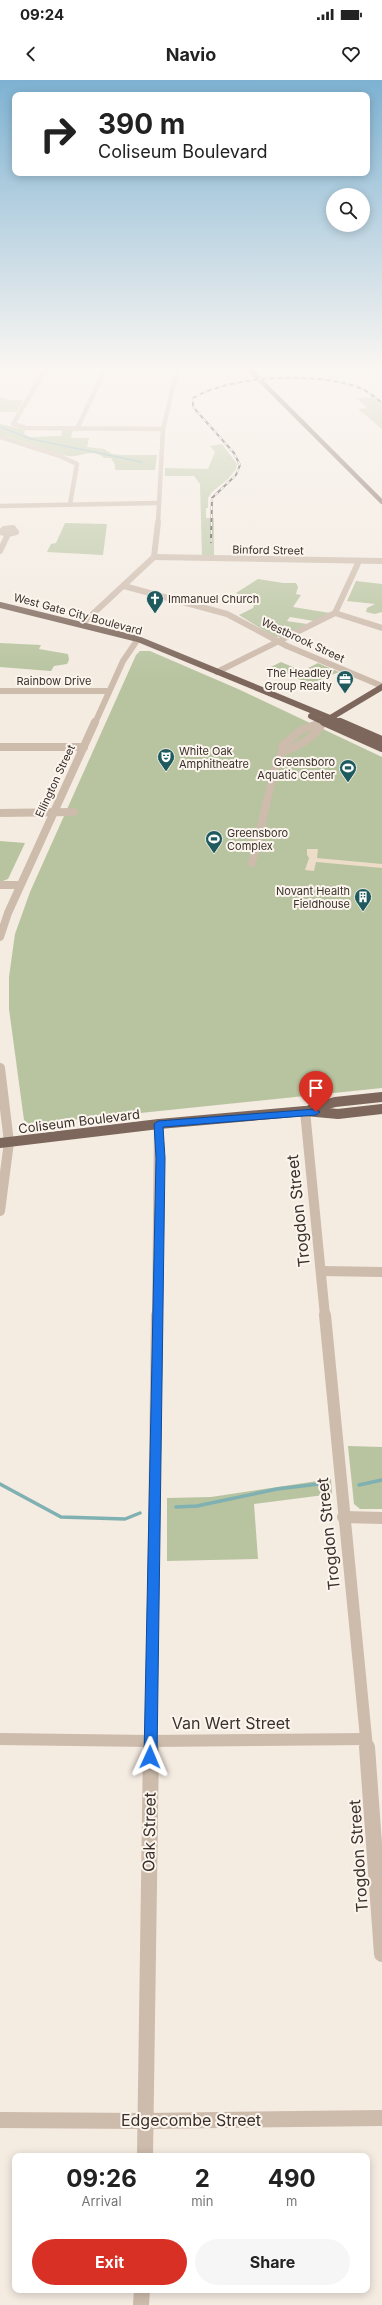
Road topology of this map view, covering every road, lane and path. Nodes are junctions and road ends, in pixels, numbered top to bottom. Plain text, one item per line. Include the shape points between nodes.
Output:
1 (76, 471) edge
2 (160, 471) edge
3 (351, 471) edge
4 (382, 502) edge
5 (158, 503) junction
6 (70, 504) junction
7 (0, 506) edge
8 (8, 534) dead end
9 (0, 551) edge
10 (154, 557) junction
11 (359, 561) junction
12 (382, 561) edge
13 (124, 586) junction
14 (0, 605) edge
15 (336, 613) junction
16 (82, 624) junction
17 (382, 628) edge
18 (138, 639) junction
19 (278, 641) junction
20 (217, 672) junction
21 (382, 686) edge
22 (0, 691) edge
23 (109, 691) junction
24 (330, 718) junction
25 (323, 722) junction
26 (382, 740) edge
27 (84, 747) junction
28 (0, 748) edge
29 (382, 748) edge
30 (283, 751) junction
31 (54, 812) junction
32 (74, 812) dead end
33 (0, 813) edge
34 (252, 863) dead end
35 (0, 885) edge
36 (20, 885) junction
37 (0, 937) edge
38 (0, 1068) edge
39 (382, 1097) edge
40 (382, 1109) edge
41 (305, 1112) junction
42 (158, 1124) junction
43 (5, 1143) edge
44 (0, 1211) edge
45 (321, 1271) junction
46 (382, 1272) edge
47 (343, 1517) junction
48 (382, 1518) edge
49 (0, 1739) edge
50 (366, 1739) junction
51 (150, 1741) junction
52 (382, 1954) edge
53 (382, 2118) edge
54 (0, 2120) edge
55 (145, 2121) junction
56 (144, 2153) edge
57 (142, 2293) edge
58 (142, 2305) edge

1 - 6 street
2 - 5 street
3 - 4 main road
5 - 6 street
5 - 10 street
6 - 7 street
8 - 9 street
10 - 11 street, Binford Street
10 - 13 street
11 - 12 street, Binford Street
11 - 15 street
13 - 16 street
13 - 19 street, Westbrook Street via 227,614
14 - 16 main road, West Gate City Boulevard
15 - 17 street
15 - 19 street
16 - 18 main road, West Gate City Boulevard
18 - 20 main road, West Gate City Boulevard
18 - 23 street, Ellington Street via 125,656
19 - 20 street
19 - 21 street, Westbrook Street
20 - 24 main road, West Gate City Boulevard
20 - 25 main road, West Gate City Boulevard via 222,678
21 - 24 main road
22 - 23 street, Rainbow Drive
23 - 27 street, Ellington Street
24 - 25 main road
24 - 26 main road, West Gate City Boulevard
25 - 29 main road, West Gate City Boulevard
25 - 30 street via 322,728 294,749
25 - 30 street via 310,725 292,737 282,746
27 - 28 street
27 - 31 street, Ellington Street
30 - 34 street via 275,768
31 - 32 street
31 - 33 street
31 - 36 street, Ellington Street
35 - 36 street
36 - 37 street, Ellington Street
38 - 43 street
39 - 41 main road, Coliseum Boulevard via 335,1102
40 - 41 main road, Coliseum Boulevard via 338,1114
41 - 42 main road, Coliseum Boulevard
41 - 45 street, Trogdon Street
42 - 43 main road, Coliseum Boulevard
42 - 51 street, Oak Street via 160,1159
43 - 44 street
45 - 46 street
45 - 47 street, Trogdon Street
47 - 48 street
47 - 50 street, Trogdon Street
49 - 51 street, Van Wert Street
50 - 51 street, Van Wert Street
50 - 52 street, Trogdon Street
51 - 55 street, Oak Street
53 - 55 street, Edgecombe Street
54 - 55 street, Edgecombe Street
55 - 56 street, Oak Street
57 - 58 street

